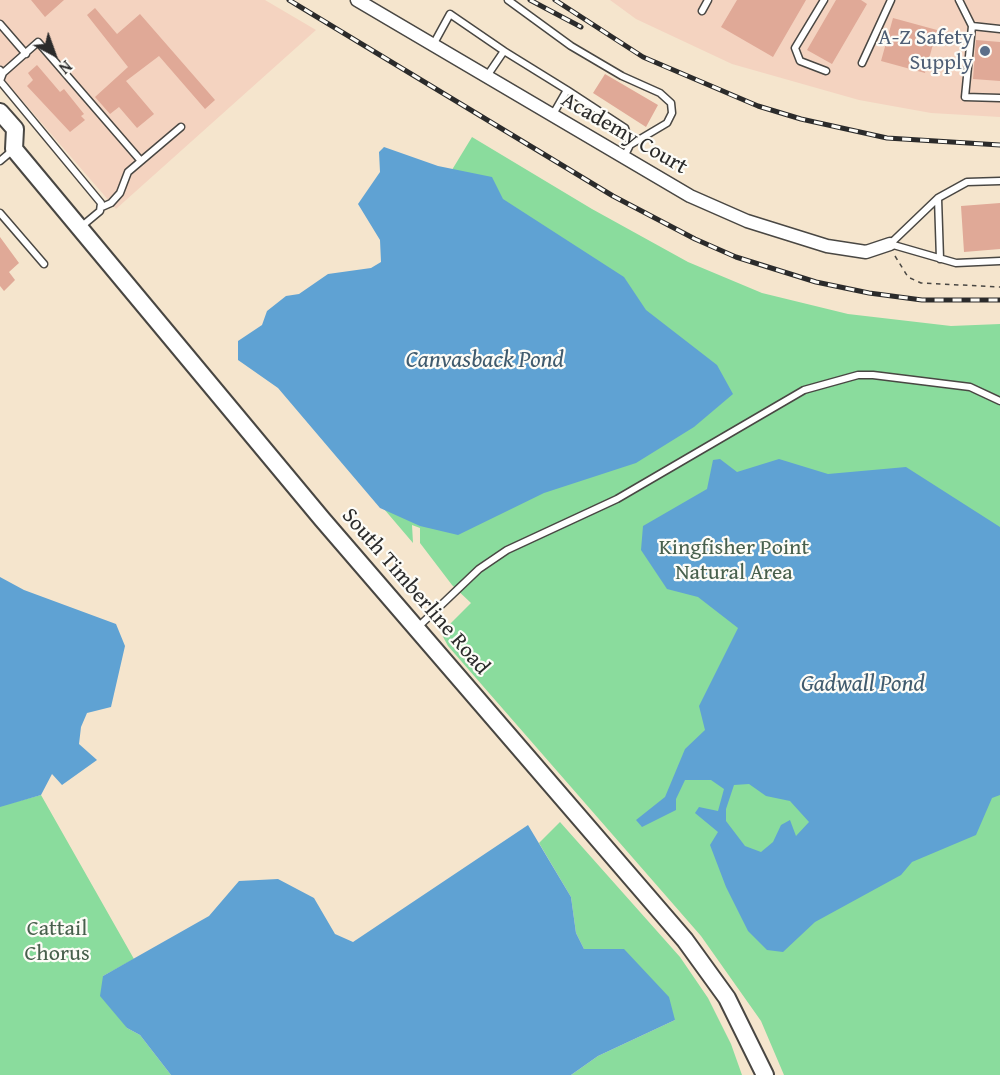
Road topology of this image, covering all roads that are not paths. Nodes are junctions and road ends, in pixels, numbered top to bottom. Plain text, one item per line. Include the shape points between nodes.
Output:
1 (357, 0) edge
2 (508, 0) edge
3 (708, 0) edge
4 (824, 0) edge
5 (891, 0) edge
6 (959, 0) edge
7 (702, 11) dead end
8 (0, 24) edge
9 (972, 26) junction
10 (1000, 29) edge
11 (433, 45) junction
12 (504, 51) junction
13 (26, 54) junction
14 (862, 63) dead end
15 (826, 71) dead end
16 (1, 72) edge
17 (486, 77) junction
18 (0, 81) edge
19 (567, 90) junction
20 (1000, 98) edge
21 (0, 112) edge
22 (552, 116) junction
23 (182, 127) dead end
24 (630, 145) junction
25 (7, 148) edge
26 (622, 158) junction
27 (0, 161) edge
28 (141, 161) junction
29 (1000, 181) edge
30 (938, 198) junction
31 (102, 207) junction
32 (0, 213) edge
33 (80, 228) junction
34 (890, 244) junction
35 (940, 259) junction
36 (1000, 261) edge
37 (44, 264) dead end
38 (1000, 401) edge
39 (416, 628) junction
40 (765, 1075) edge

1 - 11 street, Academy Court
2 - 24 lane via 571,46 660,93 671,103 667,123
3 - 7 lane
4 - 15 lane via 795,48 800,61
5 - 14 lane
6 - 9 lane
8 - 13 lane
9 - 10 lane
9 - 20 lane via 965,97
11 - 12 lane via 450,14
11 - 17 street, Academy Court
12 - 17 lane
12 - 19 lane
13 - 16 lane
13 - 28 lane via 38,42
16 - 18 lane
17 - 22 street, Academy Court
18 - 31 lane
19 - 22 lane
19 - 24 lane via 626,128
21 - 25 main road, South Timberline Road via 15,129
22 - 26 street, Academy Court
23 - 28 lane
24 - 26 lane
25 - 27 lane
25 - 33 main road, South Timberline Road
26 - 34 street, Academy Court via 690,196 780,233 866,252
28 - 31 lane via 128,172 120,193
29 - 30 lane via 967,182
30 - 34 lane
30 - 35 lane
31 - 33 lane
32 - 37 lane
33 - 39 main road, South Timberline Road
34 - 35 lane
35 - 36 lane via 956,263
38 - 39 lane via 970,387 873,375 858,375 804,390 617,499 507,550 479,570
39 - 40 main road, South Timberline Road via 685,940 727,998

